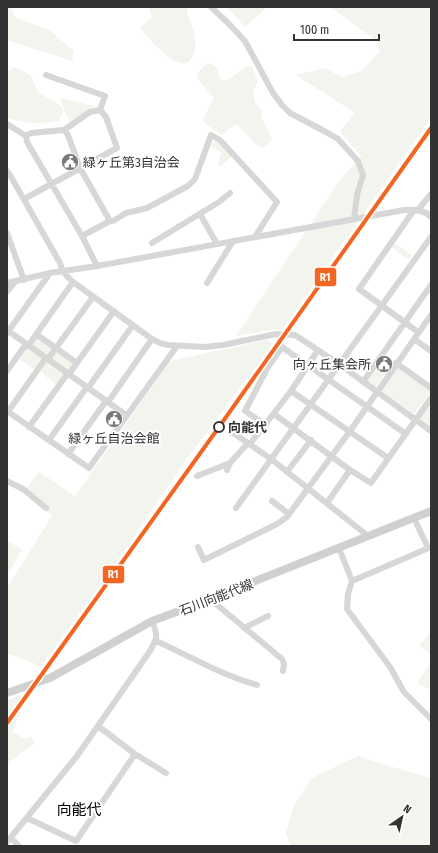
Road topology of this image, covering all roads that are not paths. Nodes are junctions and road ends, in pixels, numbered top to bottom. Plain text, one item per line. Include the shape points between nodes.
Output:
1 (211, 7) edge
2 (46, 75) dead end
3 (100, 110) junction
4 (7, 124) edge
5 (64, 130) junction
6 (26, 136) junction
7 (80, 168) junction
8 (7, 171) edge
9 (52, 185) junction
10 (230, 194) dead end
11 (431, 194) edge
12 (24, 199) junction
13 (416, 210) junction
14 (200, 214) junction
15 (431, 217) edge
16 (354, 219) junction
17 (110, 221) junction
18 (8, 236) edge
19 (82, 236) junction
20 (255, 237) junction
21 (431, 237) edge
22 (233, 241) junction
23 (152, 243) dead end
24 (217, 244) junction
25 (97, 266) junction
26 (63, 272) junction
27 (50, 273) junction
28 (24, 280) junction
29 (14, 282) junction
30 (73, 282) junction
31 (7, 283) edge
32 (207, 283) dead end
33 (431, 285) edge
34 (7, 292) edge
35 (94, 297) junction
36 (382, 306) junction
37 (114, 311) junction
38 (431, 315) edge
39 (405, 322) junction
40 (133, 325) junction
41 (8, 331) edge
42 (418, 332) junction
43 (36, 334) junction
44 (152, 338) junction
45 (414, 339) junction
46 (27, 345) junction
47 (177, 346) junction
48 (56, 348) junction
49 (318, 350) junction
50 (431, 351) edge
51 (47, 359) junction
52 (77, 363) junction
53 (339, 364) junction
54 (396, 364) junction
55 (308, 365) junction
56 (7, 371) edge
57 (68, 374) junction
58 (328, 379) junction
59 (363, 382) junction
60 (88, 388) junction
61 (431, 388) edge
62 (291, 391) junction
63 (376, 391) junction
64 (431, 398) edge
65 (107, 402) junction
66 (311, 403) junction
67 (366, 407) junction
68 (7, 412) edge
69 (274, 414) junction
70 (126, 415) junction
71 (415, 420) junction
72 (266, 425) junction
73 (29, 427) junction
74 (294, 428) junction
75 (350, 431) junction
76 (232, 432) dead end
77 (431, 432) edge
78 (406, 434) junction
79 (49, 440) junction
80 (311, 440) junction
81 (249, 444) junction
82 (68, 454) junction
83 (332, 455) junction
84 (388, 458) junction
85 (271, 460) junction
86 (230, 463) junction
87 (227, 470) dead end
88 (350, 470) junction
89 (287, 472) junction
90 (197, 476) dead end
91 (7, 481) edge
92 (308, 488) junction
93 (272, 502) dead end
94 (327, 503) junction
95 (46, 508) dead end
96 (236, 508) dead end
97 (431, 511) edge
98 (289, 514) junction
99 (414, 518) junction
100 (368, 536) junction
101 (198, 547) dead end
102 (339, 548) junction
103 (430, 548) edge
104 (352, 581) junction
105 (210, 599) junction
106 (268, 616) dead end
107 (152, 621) junction
108 (244, 628) junction
109 (156, 641) junction
110 (283, 671) dead end
111 (257, 685) dead end
112 (7, 693) edge
113 (431, 719) edge
114 (98, 726) junction
115 (135, 754) junction
116 (166, 772) dead end
117 (27, 818) junction
118 (9, 840) edge
119 (19, 846) edge

1 - 16 street via 245,41 273,93 290,114 338,139 358,161 363,175
2 - 3 street via 105,96
3 - 5 street via 90,112
3 - 7 street via 106,117 117,148
4 - 6 street
5 - 6 street via 31,133
5 - 7 street
6 - 9 street
7 - 9 street
7 - 17 street
8 - 12 street
9 - 12 street
9 - 19 street
10 - 14 street
11 - 13 street
12 - 26 street
13 - 15 street
13 - 16 street
13 - 36 street via 359,289
14 - 23 street
14 - 24 street
16 - 20 street
17 - 19 street
17 - 20 street via 126,213 147,208 188,186 195,179 211,135 220,140 277,202
18 - 28 street
19 - 25 street
20 - 22 street
21 - 36 street
22 - 24 street
22 - 32 street
24 - 25 street
25 - 26 street
26 - 27 street
26 - 30 street
27 - 28 street
27 - 41 street
28 - 29 street
29 - 31 street
29 - 34 street
30 - 35 street
30 - 43 street
33 - 39 street
35 - 37 street
35 - 48 street
36 - 39 street
36 - 53 street
37 - 40 street
37 - 52 street
38 - 42 street
39 - 42 street
39 - 59 street
40 - 44 street
40 - 60 street
41 - 46 street
42 - 45 street
43 - 46 street
43 - 48 street
44 - 47 street via 160,343
44 - 65 street
45 - 50 street
45 - 54 street
46 - 51 street
46 - 56 street
47 - 49 street via 217,346 284,334 295,335
47 - 70 street
48 - 51 street
48 - 52 street
49 - 53 street
49 - 55 street
51 - 57 street
51 - 68 street
52 - 57 street
53 - 58 street
53 - 59 street
54 - 61 street
54 - 63 street
55 - 58 street
55 - 62 street
55 - 72 street via 282,348 273,360 245,412
57 - 60 street
57 - 73 street
58 - 66 street
58 - 67 street
59 - 63 street
60 - 65 street
60 - 79 street
62 - 66 street
62 - 69 street
63 - 67 street
63 - 71 street
64 - 71 street
65 - 70 street
65 - 82 street
66 - 74 street
66 - 75 street
67 - 75 street
67 - 78 street
68 - 73 street
69 - 72 street
69 - 74 street
70 - 82 street via 89,468
71 - 77 street
71 - 78 street
72 - 81 street
73 - 79 street
74 - 80 street
74 - 85 street
75 - 83 street
75 - 84 street
76 - 81 street
78 - 84 street
79 - 82 street
80 - 83 street
80 - 89 street
81 - 85 street
81 - 86 street
83 - 88 street
83 - 92 street
84 - 88 street via 371,483
85 - 89 street
85 - 96 street
86 - 87 street
86 - 90 street
88 - 94 street
89 - 92 street
91 - 95 street via 23,488
92 - 94 street
92 - 98 street
93 - 98 street
94 - 100 street
97 - 99 main road, 石川向能代線
98 - 101 street via 277,524 204,560
99 - 100 main road, 石川向能代線
99 - 103 street
100 - 102 main road, 石川向能代線
102 - 104 street
102 - 105 main road, 石川向能代線
103 - 104 street
104 - 113 street via 347,609 390,667 404,692
105 - 107 main road, 石川向能代線
105 - 108 street
106 - 108 street
107 - 109 street via 157,634
107 - 112 main road, 石川向能代線 via 50,678
108 - 110 street via 282,659
109 - 111 street via 208,667
109 - 114 street
114 - 115 street
114 - 117 street
115 - 116 street
115 - 117 street via 76,841
117 - 118 street
118 - 119 street

